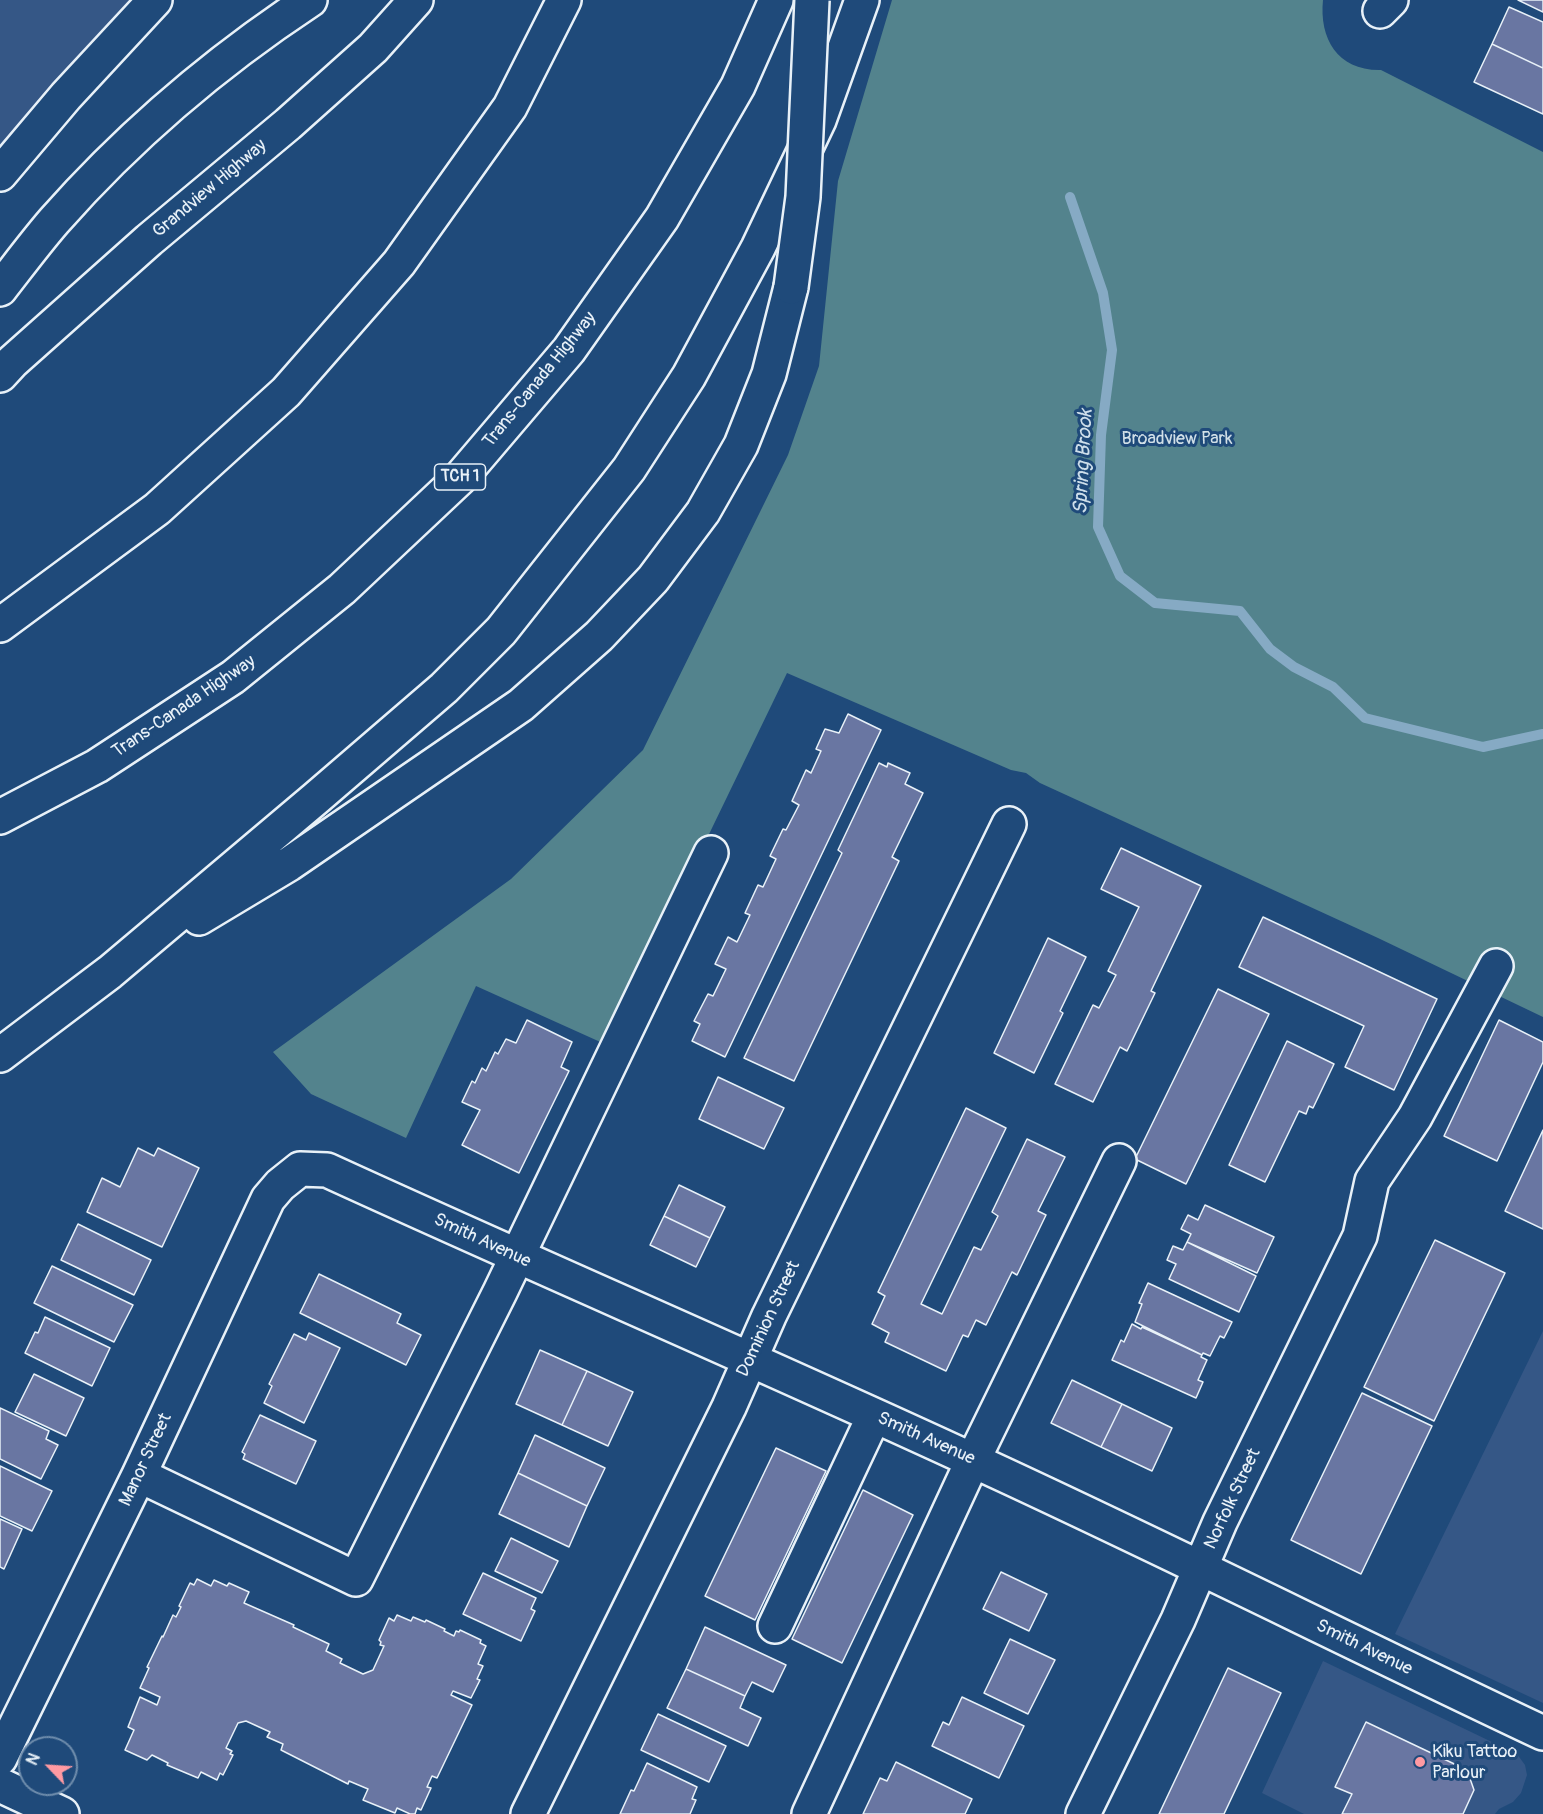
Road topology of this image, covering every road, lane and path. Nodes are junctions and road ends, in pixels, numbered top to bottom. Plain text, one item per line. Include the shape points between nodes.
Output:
1 (155, 0) edge
2 (310, 0) edge
3 (416, 0) edge
4 (564, 0) edge
5 (776, 0) edge
6 (812, 0) edge
7 (862, 0) edge
8 (0, 174) edge
9 (0, 289) edge
10 (0, 375) edge
11 (0, 625) edge
12 (0, 817) edge
13 (1009, 824) dead end
14 (711, 853) dead end
15 (1496, 966) dead end
16 (110, 972) junction
17 (0, 1055) edge
18 (1119, 1161) dead end
19 (300, 1169) joint
20 (516, 1257) junction
21 (749, 1359) junction
22 (874, 1416) junction
23 (973, 1460) junction
24 (140, 1475) junction
25 (1200, 1569) junction
26 (775, 1626) dead end
27 (1543, 1732) edge
28 (0, 1758) edge
29 (0, 1785) edge
30 (62, 1814) edge
31 (528, 1814) edge
32 (809, 1814) edge
33 (1083, 1814) edge

1 - 8 main road
2 - 9 main road via 259,34 186,92 112,159 53,222
3 - 10 main road, Grandview Highway via 373,48 149,240
4 - 11 main road via 510,107 399,263 286,392 157,508
5 - 12 main road, Trans-Canada Highway / TCH 1 via 738,86 662,218 569,350 460,478 342,589 233,677 97,766
6 - 16 main road, bridge via 803,197 790,287 769,374 741,445 702,512 653,579 599,636 521,705 289,864
7 - 16 main road via 819,120 758,248 689,376 629,469 501,631 444,688
13 - 21 main road, Dominion Street
14 - 20 main road
15 - 25 main road, Norfolk Street via 1415,1117 1372,1180 1360,1236
16 - 17 main road
18 - 23 main road
19 - 20 main road, Smith Avenue via 327,1170
19 - 24 main road, Manor Street via 268,1199
20 - 21 main road, Smith Avenue
20 - 24 main road via 356,1579
21 - 22 main road, Smith Avenue
21 - 31 main road, Dominion Street
22 - 23 main road, Smith Avenue
22 - 26 main road
23 - 25 main road, Smith Avenue
23 - 32 main road
24 - 28 main road, Manor Street
25 - 27 main road, Smith Avenue
25 - 33 main road, Norfolk Street
29 - 30 main road

